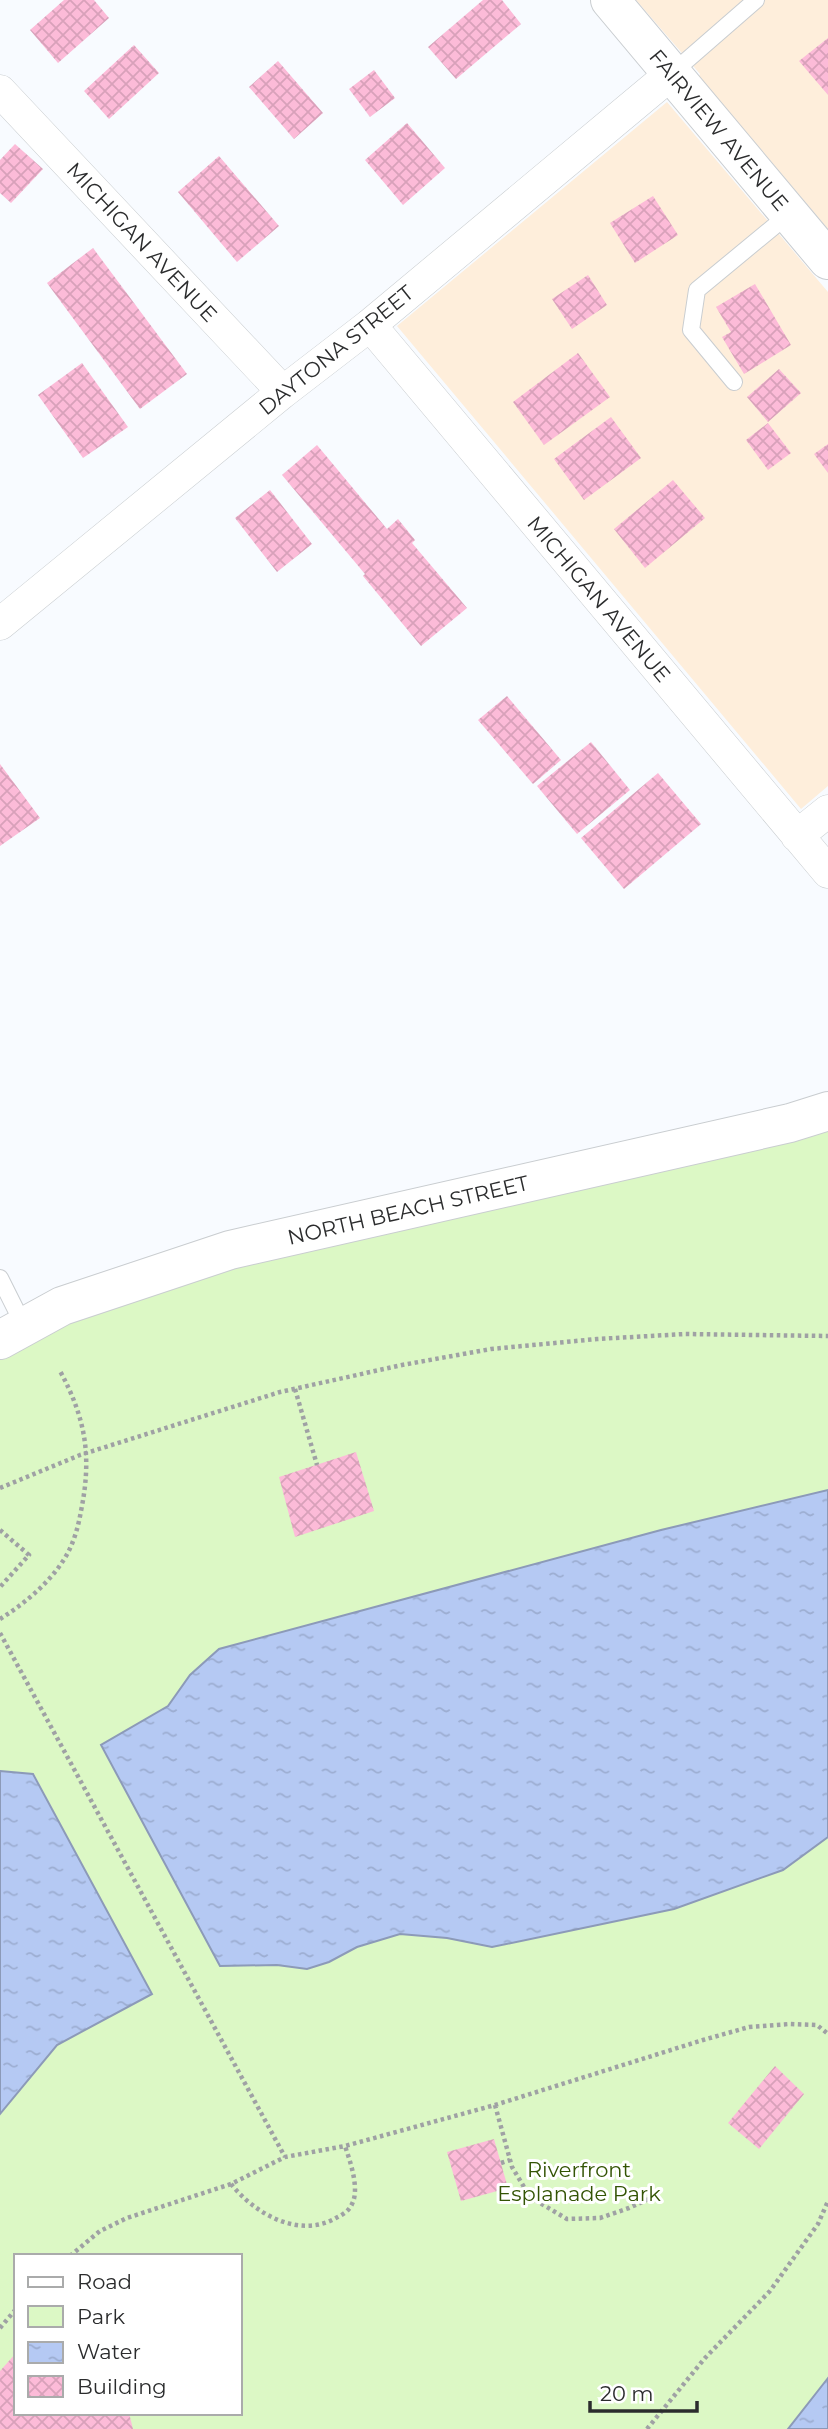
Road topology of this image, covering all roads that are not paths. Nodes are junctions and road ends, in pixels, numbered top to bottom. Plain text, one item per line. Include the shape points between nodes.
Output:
1 (610, 0) edge
2 (756, 0) edge
3 (671, 74) junction
4 (0, 91) edge
5 (789, 214) junction
6 (828, 260) edge
7 (370, 325) junction
8 (734, 382) dead end
9 (283, 392) junction
10 (0, 624) edge
11 (828, 811) edge
12 (797, 836) junction
13 (828, 872) edge
14 (828, 1111) edge
15 (0, 1278) edge
16 (12, 1334) edge

1 - 3 street, FAIRVIEW AVENUE
2 - 3 lane
3 - 5 street, FAIRVIEW AVENUE
3 - 7 street, DAYTONA STREET
4 - 9 street, MICHIGAN AVENUE
5 - 6 street, FAIRVIEW AVENUE
5 - 8 lane via 697,290 691,330
7 - 9 street, DAYTONA STREET
7 - 12 street, MICHIGAN AVENUE
9 - 10 street, DAYTONA STREET
11 - 12 street
12 - 13 street, MICHIGAN AVENUE
14 - 16 street, NORTH BEACH STREET via 230,1250 62,1306
15 - 16 lane

